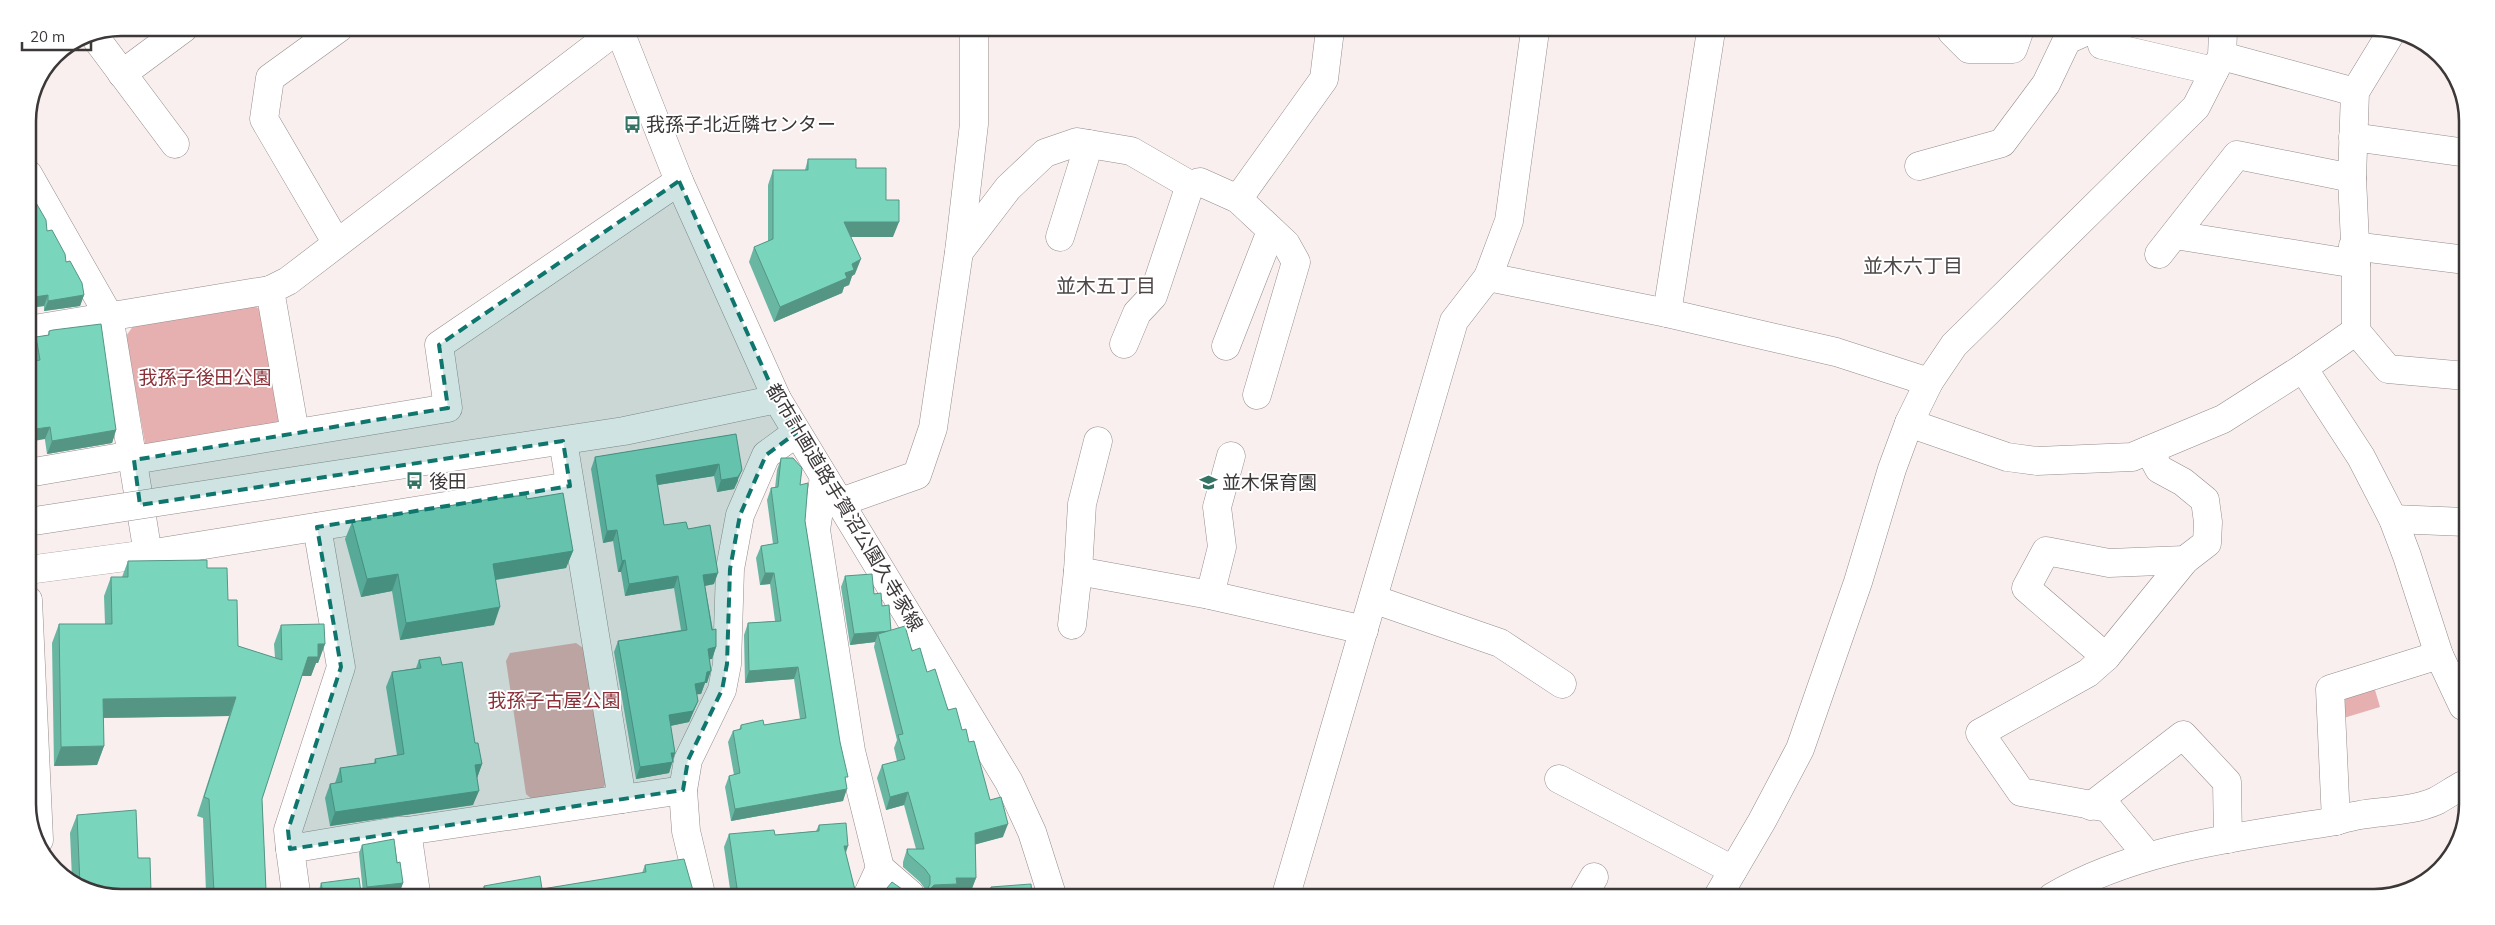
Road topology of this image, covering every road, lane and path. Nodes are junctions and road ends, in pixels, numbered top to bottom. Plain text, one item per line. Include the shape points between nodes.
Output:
1 (173, 36) edge
2 (328, 36) edge
3 (601, 36) edge
4 (608, 36) edge
5 (974, 36) edge
6 (1329, 36) edge
7 (1534, 36) edge
8 (1710, 36) edge
9 (1956, 36) edge
10 (2018, 36) edge
11 (2076, 36) edge
12 (2100, 36) edge
13 (2388, 38) edge
14 (97, 40) edge
15 (2220, 53) edge
16 (122, 74) junction
17 (2355, 92) junction
18 (2352, 137) junction
19 (175, 144) dead end
20 (1089, 144) junction
21 (2459, 151) edge
22 (1919, 166) dead end
23 (2352, 178) junction
24 (679, 181) junction
25 (1190, 185) junction
26 (1238, 200) junction
27 (36, 201) edge
28 (1272, 230) junction
29 (1060, 237) dead end
30 (336, 242) junction
31 (959, 252) junction
32 (2355, 255) junction
33 (2459, 260) edge
34 (1488, 277) junction
35 (270, 290) junction
36 (1667, 313) junction
37 (109, 316) junction
38 (36, 329) edge
39 (2356, 330) junction
40 (1124, 344) dead end
41 (1226, 346) dead end
42 (2303, 368) junction
43 (2459, 375) edge
44 (1929, 382) junction
45 (1257, 395) dead end
46 (777, 399) junction
47 (1909, 423) junction
48 (295, 433) junction
49 (796, 433) junction
50 (563, 441) junction
51 (1098, 441) dead end
52 (2149, 450) junction
53 (1231, 456) dead end
54 (133, 457) junction
55 (36, 472) edge
56 (824, 477) junction
57 (570, 486) junction
58 (841, 502) junction
59 (2393, 519) junction
60 (36, 521) edge
61 (2459, 522) edge
62 (317, 527) junction
63 (148, 554) junction
64 (2185, 560) junction
65 (36, 569) edge
66 (1078, 570) junction
67 (1210, 596) junction
68 (1373, 598) junction
69 (1072, 625) dead end
70 (1364, 630) junction
71 (2439, 655) junction
72 (2106, 657) junction
73 (1562, 684) dead end
74 (2459, 698) edge
75 (36, 775) edge
76 (1559, 779) dead end
77 (2459, 786) edge
78 (683, 790) junction
79 (622, 799) junction
80 (2091, 806) junction
81 (38, 821) edge
82 (2336, 821) junction
83 (407, 831) junction
84 (2228, 839) junction
85 (290, 849) junction
86 (2147, 855) junction
87 (880, 868) junction
88 (1733, 870) junction
89 (295, 889) edge
90 (415, 889) edge
91 (700, 889) edge
92 (870, 889) edge
93 (904, 889) edge
94 (1050, 889) edge
95 (1288, 889) edge
96 (1722, 889) edge
97 (2065, 889) edge

1 - 16 street
2 - 30 street via 270,78 264,119
3 - 30 street
4 - 24 street, 都市計画道路手賀沼公園久寺家線 via 649,109
5 - 31 street via 974,124
6 - 26 street via 1324,80
7 - 34 street via 1509,221
8 - 36 street
9 - 10 street via 1969,49 2013,49
11 - 22 street via 2067,40 2046,84 2002,143
12 - 15 street via 2102,45
13 - 17 street
14 - 16 street
15 - 17 street
15 - 44 street via 2196,107 1954,345
16 - 19 street
17 - 18 street
18 - 21 street
18 - 23 street
20 - 25 street via 1131,151
20 - 29 street
20 - 31 street via 1077,142 1045,153 1008,188
23 - 32 street
23 - 32 street via 2237,155 2167,244
24 - 46 street, 都市計画道路手賀沼公園久寺家線
24 - 48 street via 439,345 448,408
25 - 26 street via 1200,182
25 - 40 street via 1153,296 1137,312
26 - 28 street
27 - 37 street
28 - 41 street
28 - 45 street via 1286,244 1296,262
30 - 35 street via 288,281
31 - 58 street via 933,428 917,475
32 - 33 street
32 - 39 street
34 - 36 street
34 - 68 street via 1454,321
35 - 37 street
35 - 48 street
36 - 44 street via 1836,352
37 - 38 street
37 - 54 street
39 - 42 street
39 - 43 street via 2388,369
42 - 52 street via 2223,419
42 - 59 street via 2361,458
44 - 47 street
46 - 49 street, 都市計画道路手賀沼公園久寺家線
46 - 50 street
47 - 52 street via 2007,457 2037,461 2132,458
47 - 88 street via 1800,749
48 - 54 street
49 - 56 street, 都市計画道路手賀沼公園久寺家線
49 - 78 street via 766,455 740,514 730,569 727,664 722,690 688,760
50 - 57 street
50 - 60 street, bridge
51 - 66 street via 1082,504
52 - 64 street via 2159,469 2183,482 2205,500 2206,543
53 - 67 street via 1217,507 1222,547
54 - 55 street
54 - 63 street
56 - 58 street, 都市計画道路手賀沼公園久寺家線
56 - 87 street via 816,530 851,751
57 - 62 street
57 - 79 street
58 - 94 street, 都市計画道路手賀沼公園久寺家線 via 1009,782 1028,823
59 - 61 street
59 - 71 street
62 - 63 street
62 - 85 street via 341,667 288,830
63 - 65 street
64 - 72 street
64 - 72 street via 2109,563 2046,551 2026,588
66 - 67 street
66 - 69 street
67 - 70 street
68 - 70 street
68 - 73 street via 1500,643
70 - 95 street
71 - 74 street
71 - 82 street via 2330,689
72 - 80 street via 2088,673 1980,733 2020,792
75 - 81 street
76 - 88 street
77 - 82 street via 2434,801 2399,810 2355,814
78 - 79 street
78 - 91 street via 686,831
79 - 83 street
80 - 84 street via 2183,735 2227,782
80 - 86 street via 2108,808
82 - 84 street
83 - 85 street
83 - 90 street
84 - 86 street
85 - 89 street
86 - 97 street
87 - 92 street
87 - 93 street
88 - 96 street

